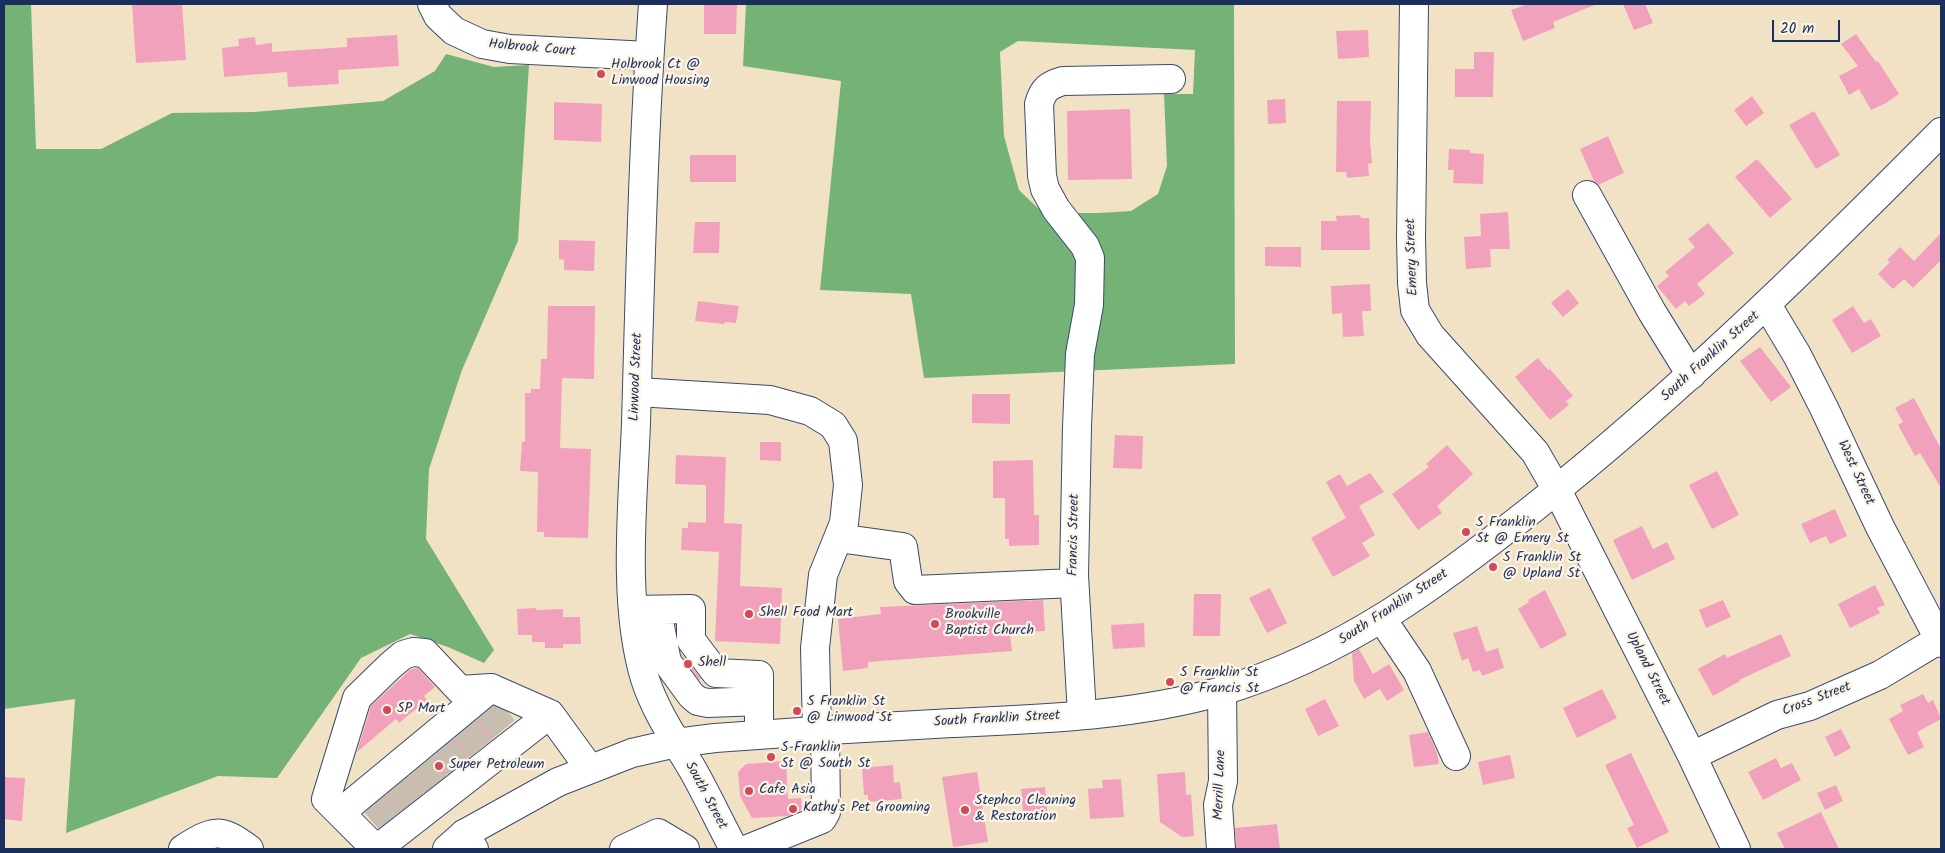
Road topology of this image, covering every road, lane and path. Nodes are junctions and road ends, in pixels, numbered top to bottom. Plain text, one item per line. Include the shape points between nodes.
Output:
1 (432, 4) edge
2 (653, 4) edge
3 (1414, 4) edge
4 (649, 56) junction
5 (1171, 79) dead end
6 (1941, 132) edge
7 (1587, 195) dead end
8 (1767, 305) junction
9 (1691, 375) junction
10 (637, 392) junction
11 (1557, 490) junction
12 (838, 538) junction
13 (1074, 583) junction
14 (645, 610) junction
15 (1382, 619) junction
16 (1940, 641) edge
17 (1222, 691) junction
18 (495, 713) junction
19 (550, 714) junction
20 (1082, 715) junction
21 (821, 730) junction
22 (759, 734) junction
23 (473, 738) junction
24 (676, 743) junction
25 (1456, 756) dead end
26 (1692, 756) junction
27 (451, 757) junction
28 (590, 770) junction
29 (428, 775) junction
30 (405, 794) junction
31 (383, 812) junction
32 (340, 813) junction
33 (461, 844) edge
34 (183, 849) edge
35 (249, 849) edge
36 (376, 849) edge
37 (624, 849) edge
38 (685, 849) edge
39 (734, 849) edge
40 (748, 849) edge
41 (1221, 849) edge
42 (1736, 849) edge

1 - 4 main road, Holbrook Court via 438,16 454,32 482,44 510,49
2 - 4 main road, Linwood Street
3 - 11 main road, Emery Street via 1411,238 1415,310 1430,335 1534,452
4 - 10 main road, Linwood Street
5 - 13 main road, Francis Street via 1063,82 1050,85 1042,92 1039,104 1045,189 1090,258 1089,305 1080,354 1076,427
6 - 8 main road, South Franklin Street
7 - 9 main road
8 - 9 main road, South Franklin Street
8 - 16 main road, West Street via 1797,355 1880,527
9 - 11 main road, South Franklin Street
10 - 12 main road via 770,400 810,412 833,425 843,441 848,485 844,523
10 - 14 main road, Linwood Street via 632,563
11 - 15 main road, South Franklin Street via 1454,570
11 - 26 main road, Upland Street
12 - 13 main road via 903,547 908,581 915,590
12 - 21 main road via 823,576 815,648
13 - 20 main road, Francis Street
14 - 22 main road via 667,662 691,695 708,703 759,701
14 - 24 main road, Linwood Street via 637,646 656,707
15 - 17 main road, South Franklin Street via 1335,646
15 - 25 main road via 1417,671
16 - 26 main road, Cross Street via 1880,675 1810,706 1777,715
17 - 20 main road, South Franklin Street via 1168,704
17 - 41 main road, Merrill Lane via 1223,781 1218,805
18 - 19 main road
18 - 19 main road
18 - 23 main road
18 - 23 main road
18 - 32 main road via 460,690 426,653 413,652 403,656 357,698 326,799
19 - 28 main road
20 - 21 main road, South Franklin Street
21 - 22 main road, South Franklin Street
21 - 40 main road via 826,812 822,819
22 - 24 main road, South Franklin Street
23 - 27 main road
23 - 27 main road
24 - 28 main road, South Franklin Street via 632,753
24 - 39 main road, South Street
26 - 42 main road, Upland Street
27 - 29 main road
27 - 29 main road
28 - 33 main road, South Franklin Street via 558,782
29 - 30 main road
29 - 30 main road
30 - 31 main road
30 - 31 main road
31 - 32 main road
31 - 36 main road
32 - 36 main road
34 - 35 main road via 204,836 220,833
37 - 38 main road via 658,833

